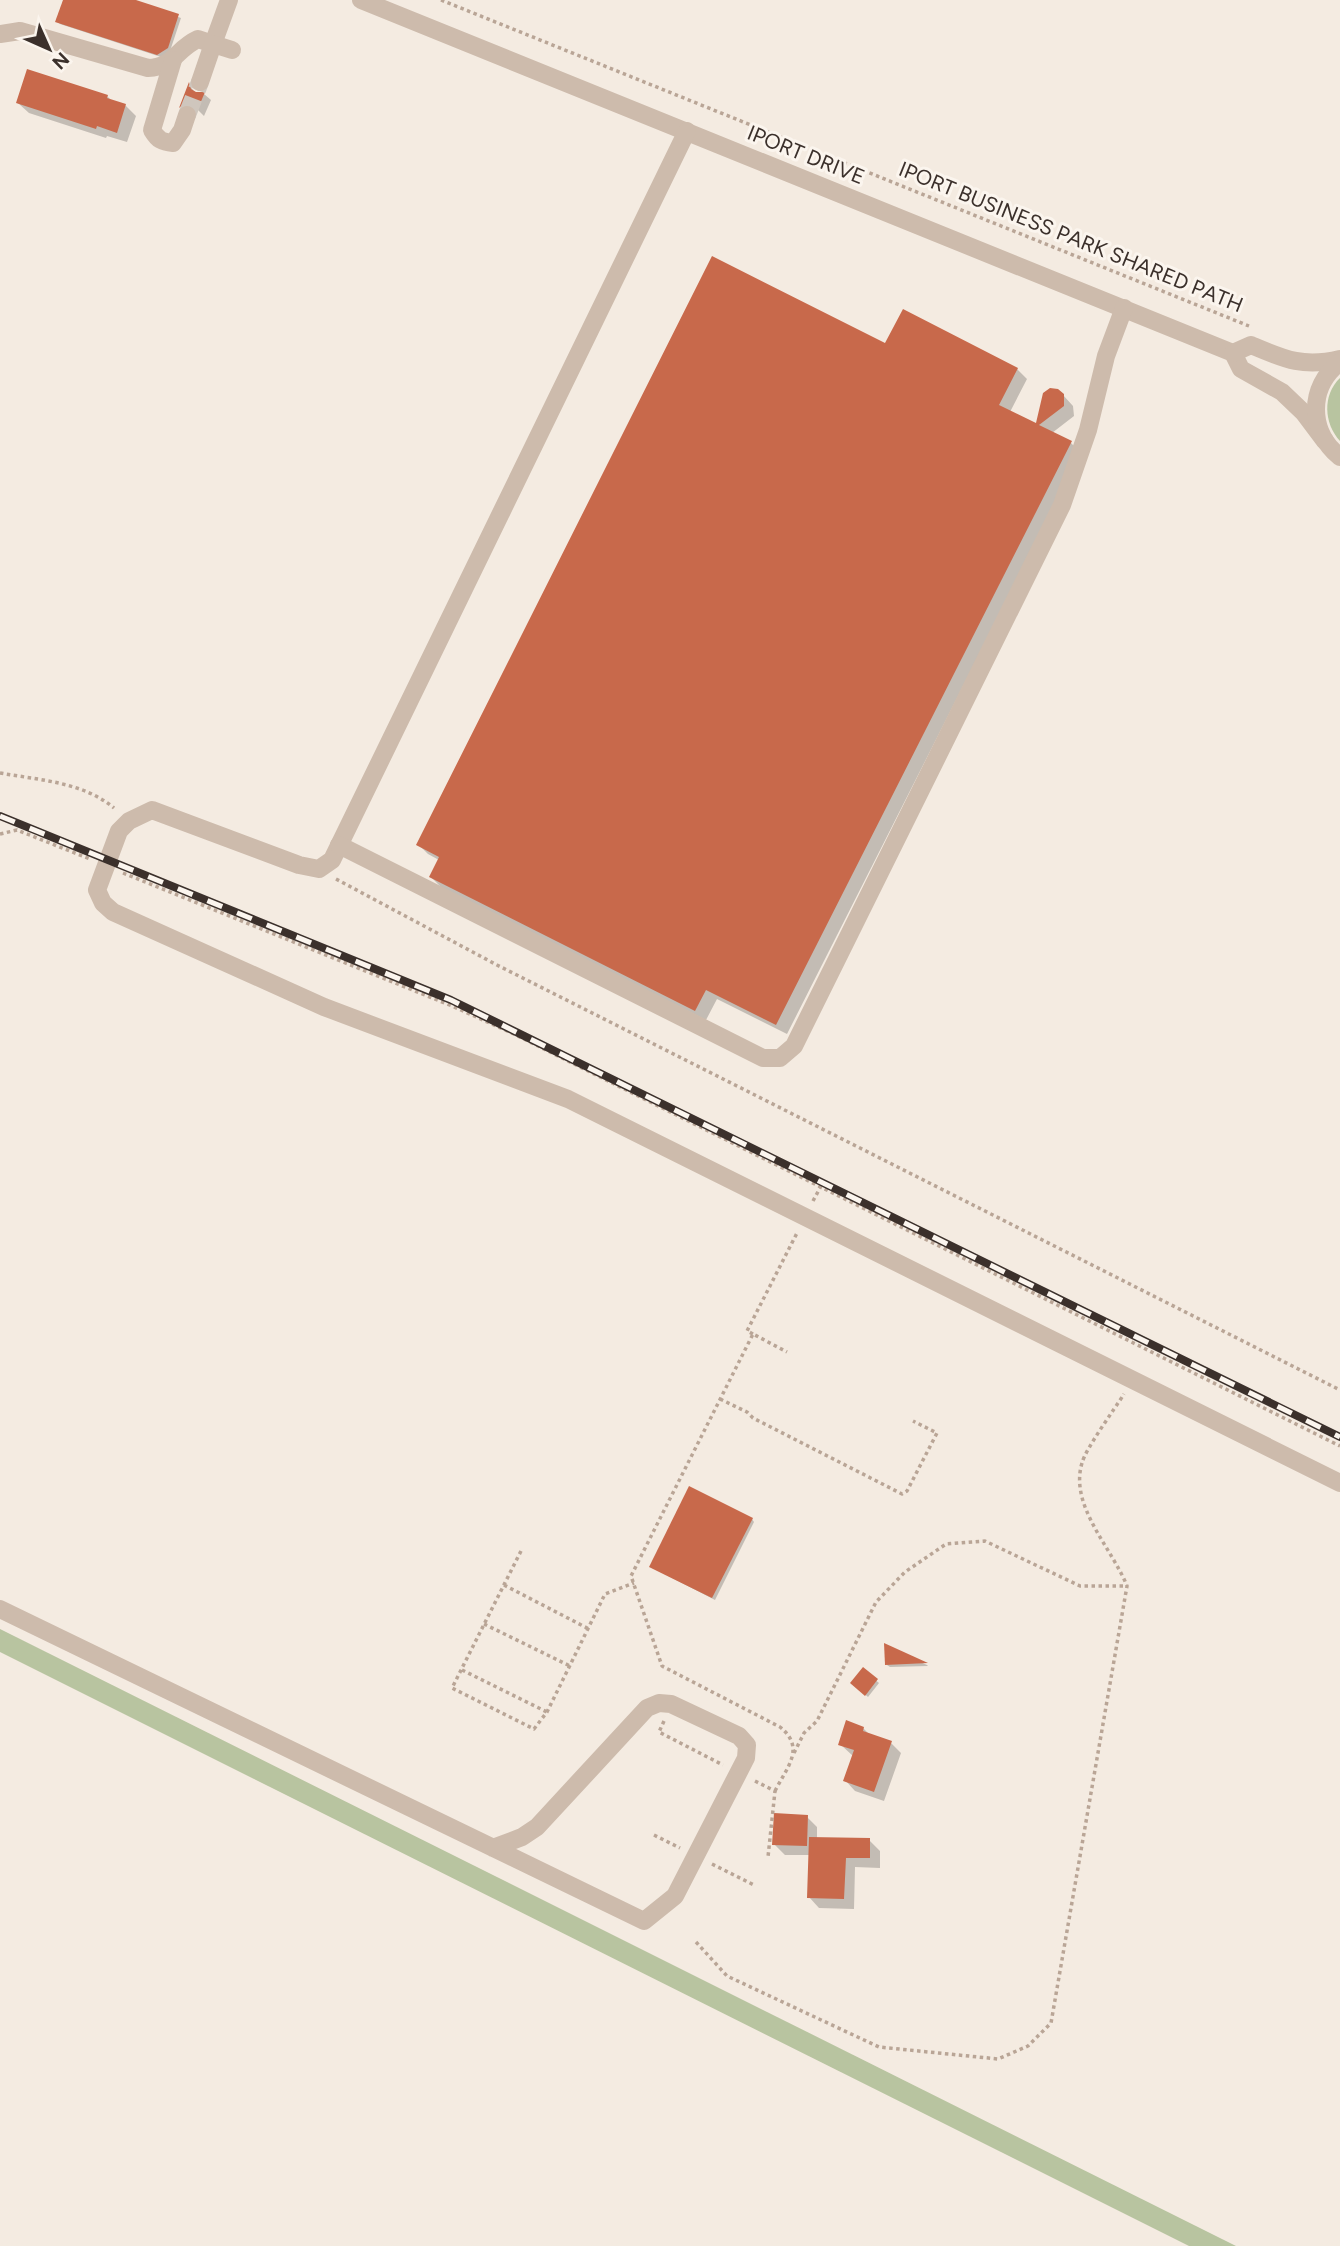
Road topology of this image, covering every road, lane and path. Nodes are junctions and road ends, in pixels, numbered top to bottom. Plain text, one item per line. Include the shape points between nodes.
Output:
1 (229, 0) edge
2 (361, 0) edge
3 (441, 0) edge
4 (0, 34) edge
5 (213, 44) junction
6 (232, 50) dead end
7 (173, 60) junction
8 (200, 82) tunnel mouth
9 (187, 116) tunnel mouth
10 (687, 131) junction
11 (1124, 308) junction
12 (1251, 327) dead end
13 (1233, 353) junction
14 (1340, 360) edge
15 (1325, 441) junction
16 (1340, 457) edge
17 (0, 773) edge
18 (129, 821) junction
19 (0, 834) edge
20 (339, 845) junction
21 (106, 866) junction
22 (319, 869) junction
23 (821, 1186) junction
24 (805, 1216) junction
25 (753, 1334) junction
26 (787, 1352) dead end
27 (1133, 1379) junction
28 (1340, 1390) edge
29 (720, 1399) junction
30 (913, 1421) dead end
31 (1340, 1446) edge
32 (1340, 1483) edge
33 (520, 1551) dead end
34 (634, 1583) junction
35 (503, 1585) junction
36 (1128, 1586) junction
37 (0, 1609) edge
38 (484, 1624) junction
39 (589, 1629) junction
40 (570, 1666) junction
41 (462, 1670) junction
42 (547, 1712) junction
43 (794, 1754) junction
44 (775, 1791) dead end
45 (493, 1848) junction
46 (696, 1942) dead end

1 - 5 street
2 - 10 street, IPORT DRIVE
3 - 12 path, IPORT BUSINESS PARK SHARED PATH
4 - 7 street via 20,31 148,68
5 - 6 street
5 - 7 street via 198,39
5 - 8 street
7 - 9 street via 152,130 157,139 173,143
10 - 11 street, IPORT DRIVE
10 - 20 street
11 - 13 street, IPORT DRIVE
11 - 20 street via 1105,356 1088,430 1062,505 794,1046 780,1058 763,1058
13 - 14 street, IPORT DRIVE via 1251,345 1296,362
13 - 15 street, IPORT DRIVE via 1241,369 1282,392
14 - 15 street via 1324,379 1317,397 1316,416
15 - 16 street, IPORT DRIVE
17 - 18 path via 93,793
18 - 21 street via 119,831
18 - 22 street via 152,810
19 - 21 path via 17,830
20 - 22 street via 332,860
21 - 23 path via 452,1006
21 - 24 street via 97,890 113,912 324,1007 568,1099
22 - 28 path via 497,965
23 - 24 path
23 - 31 path
24 - 25 path via 747,1332
24 - 27 street
25 - 26 path
25 - 29 path
27 - 32 street
27 - 36 path via 1082,1462 1079,1491
29 - 30 path via 902,1494 937,1433
29 - 34 path via 631,1576
33 - 35 path
34 - 39 path via 605,1594
34 - 43 path via 662,1666 780,1727 790,1735
35 - 38 path
35 - 39 path
36 - 43 path via 1080,1587 985,1541 946,1544 905,1572 876,1602 817,1721 804,1733
36 - 46 path via 1051,2023 1028,2046 998,2059 879,2047 727,1976
37 - 45 street
38 - 40 path
38 - 41 path
39 - 40 path
40 - 42 path
41 - 42 path
41 - 42 path via 452,1688 534,1729
43 - 44 path
45 - 45 street via 537,1827 647,1708 659,1703 671,1704 738,1736 747,1745 746,1758 675,1896 644,1921

